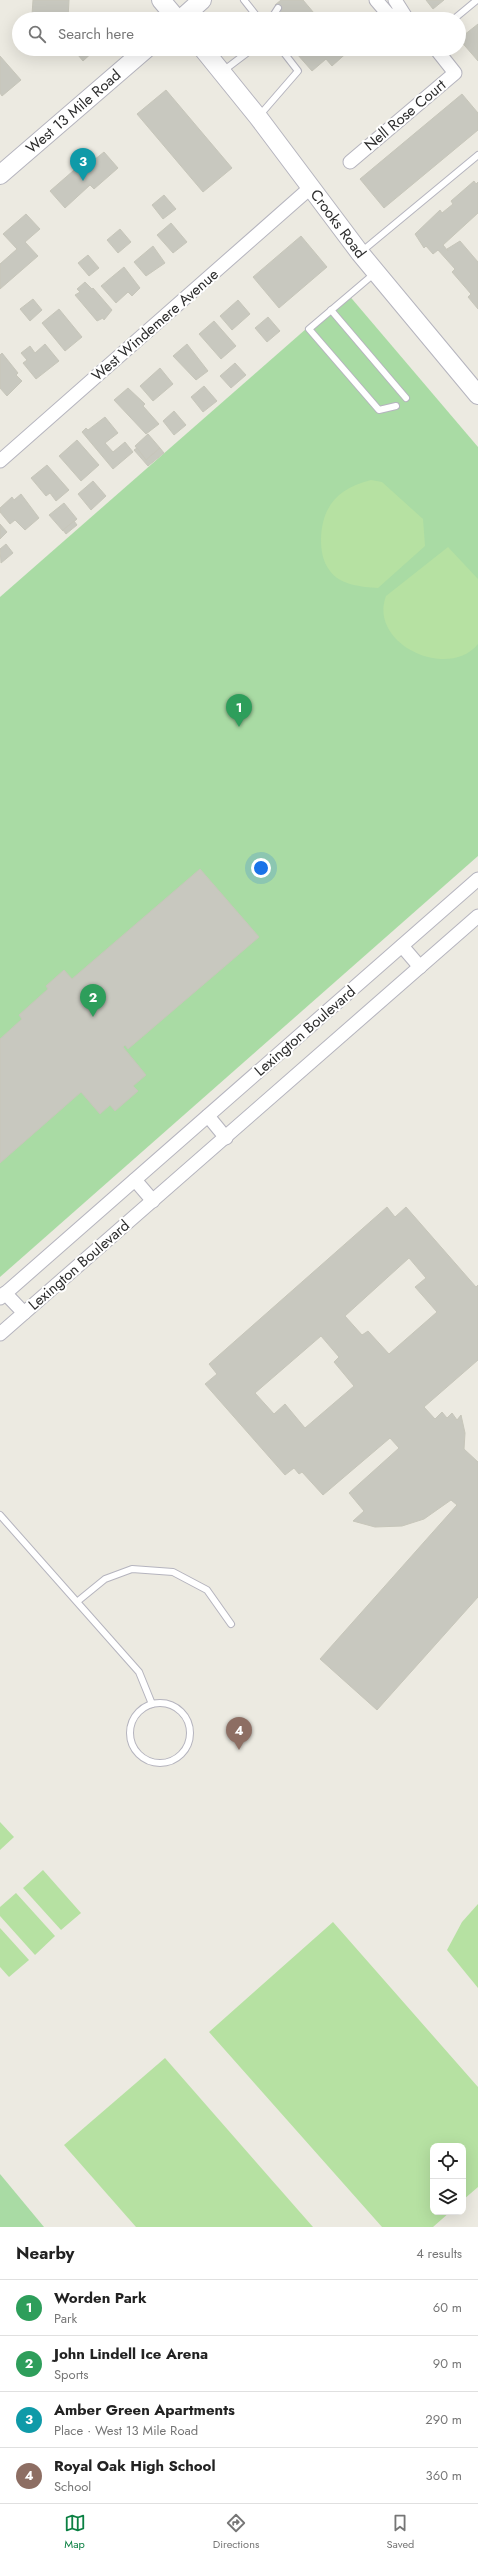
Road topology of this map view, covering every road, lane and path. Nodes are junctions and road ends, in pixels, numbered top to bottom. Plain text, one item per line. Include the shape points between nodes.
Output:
1 (161, 0) edge
2 (202, 0) edge
3 (244, 0) edge
4 (376, 0) edge
5 (395, 0) edge
6 (477, 0) edge
7 (278, 8) dead end
8 (171, 12) edge
9 (189, 12) edge
10 (253, 12) edge
11 (275, 12) edge
12 (386, 12) edge
13 (402, 12) edge
14 (462, 12) edge
15 (138, 56) edge
16 (209, 56) edge
17 (243, 56) edge
18 (286, 56) edge
19 (442, 56) edge
20 (222, 72) junction
21 (258, 117) junction
22 (478, 155) edge
23 (350, 162) dead end
24 (0, 175) edge
25 (310, 188) junction
26 (360, 253) junction
27 (376, 272) junction
28 (331, 310) junction
29 (478, 395) edge
30 (406, 398) dead end
31 (396, 406) dead end
32 (0, 461) edge
33 (478, 879) edge
34 (478, 916) edge
35 (402, 946) junction
36 (420, 967) junction
37 (208, 1116) junction
38 (226, 1138) junction
39 (135, 1180) junction
40 (153, 1201) junction
41 (3, 1295) edge
42 (24, 1313) junction
43 (0, 1334) edge
44 (0, 1515) edge
45 (78, 1601) junction
46 (231, 1624) dead end
47 (152, 1704) junction

1 - 8 main road
2 - 9 main road
3 - 10 lane
4 - 12 street
5 - 13 street
6 - 14 lane
7 - 11 lane
15 - 24 main road, West 13 Mile Road
16 - 20 main road, Crooks Road
17 - 20 lane
18 - 21 lane via 298,71
19 - 23 street, Nell Rose Court via 455,72
20 - 21 main road, Crooks Road
21 - 25 main road, Crooks Road
22 - 26 lane
25 - 26 main road, Crooks Road
25 - 32 street, West Windemere Avenue
26 - 27 main road, Crooks Road
27 - 28 lane
27 - 29 main road, Crooks Road
28 - 30 lane
28 - 31 lane via 309,329 380,410
33 - 35 street, Lexington Boulevard
34 - 36 street, Lexington Boulevard
35 - 36 street
35 - 37 street, Lexington Boulevard
36 - 38 street, Lexington Boulevard
37 - 38 street
37 - 39 street, Lexington Boulevard
38 - 40 street, Lexington Boulevard
39 - 40 street
39 - 41 street, Lexington Boulevard
40 - 42 street, Lexington Boulevard
41 - 42 street, Lexington Boulevard
42 - 43 street, Lexington Boulevard
44 - 45 lane
45 - 46 lane via 105,1579 132,1570 173,1572 207,1590
45 - 47 lane via 139,1672
47 - 47 lane via 144,1708 134,1719 130,1733 132,1743 143,1758 152,1762 171,1761 186,1748 190,1728 180,1711 167,1704

